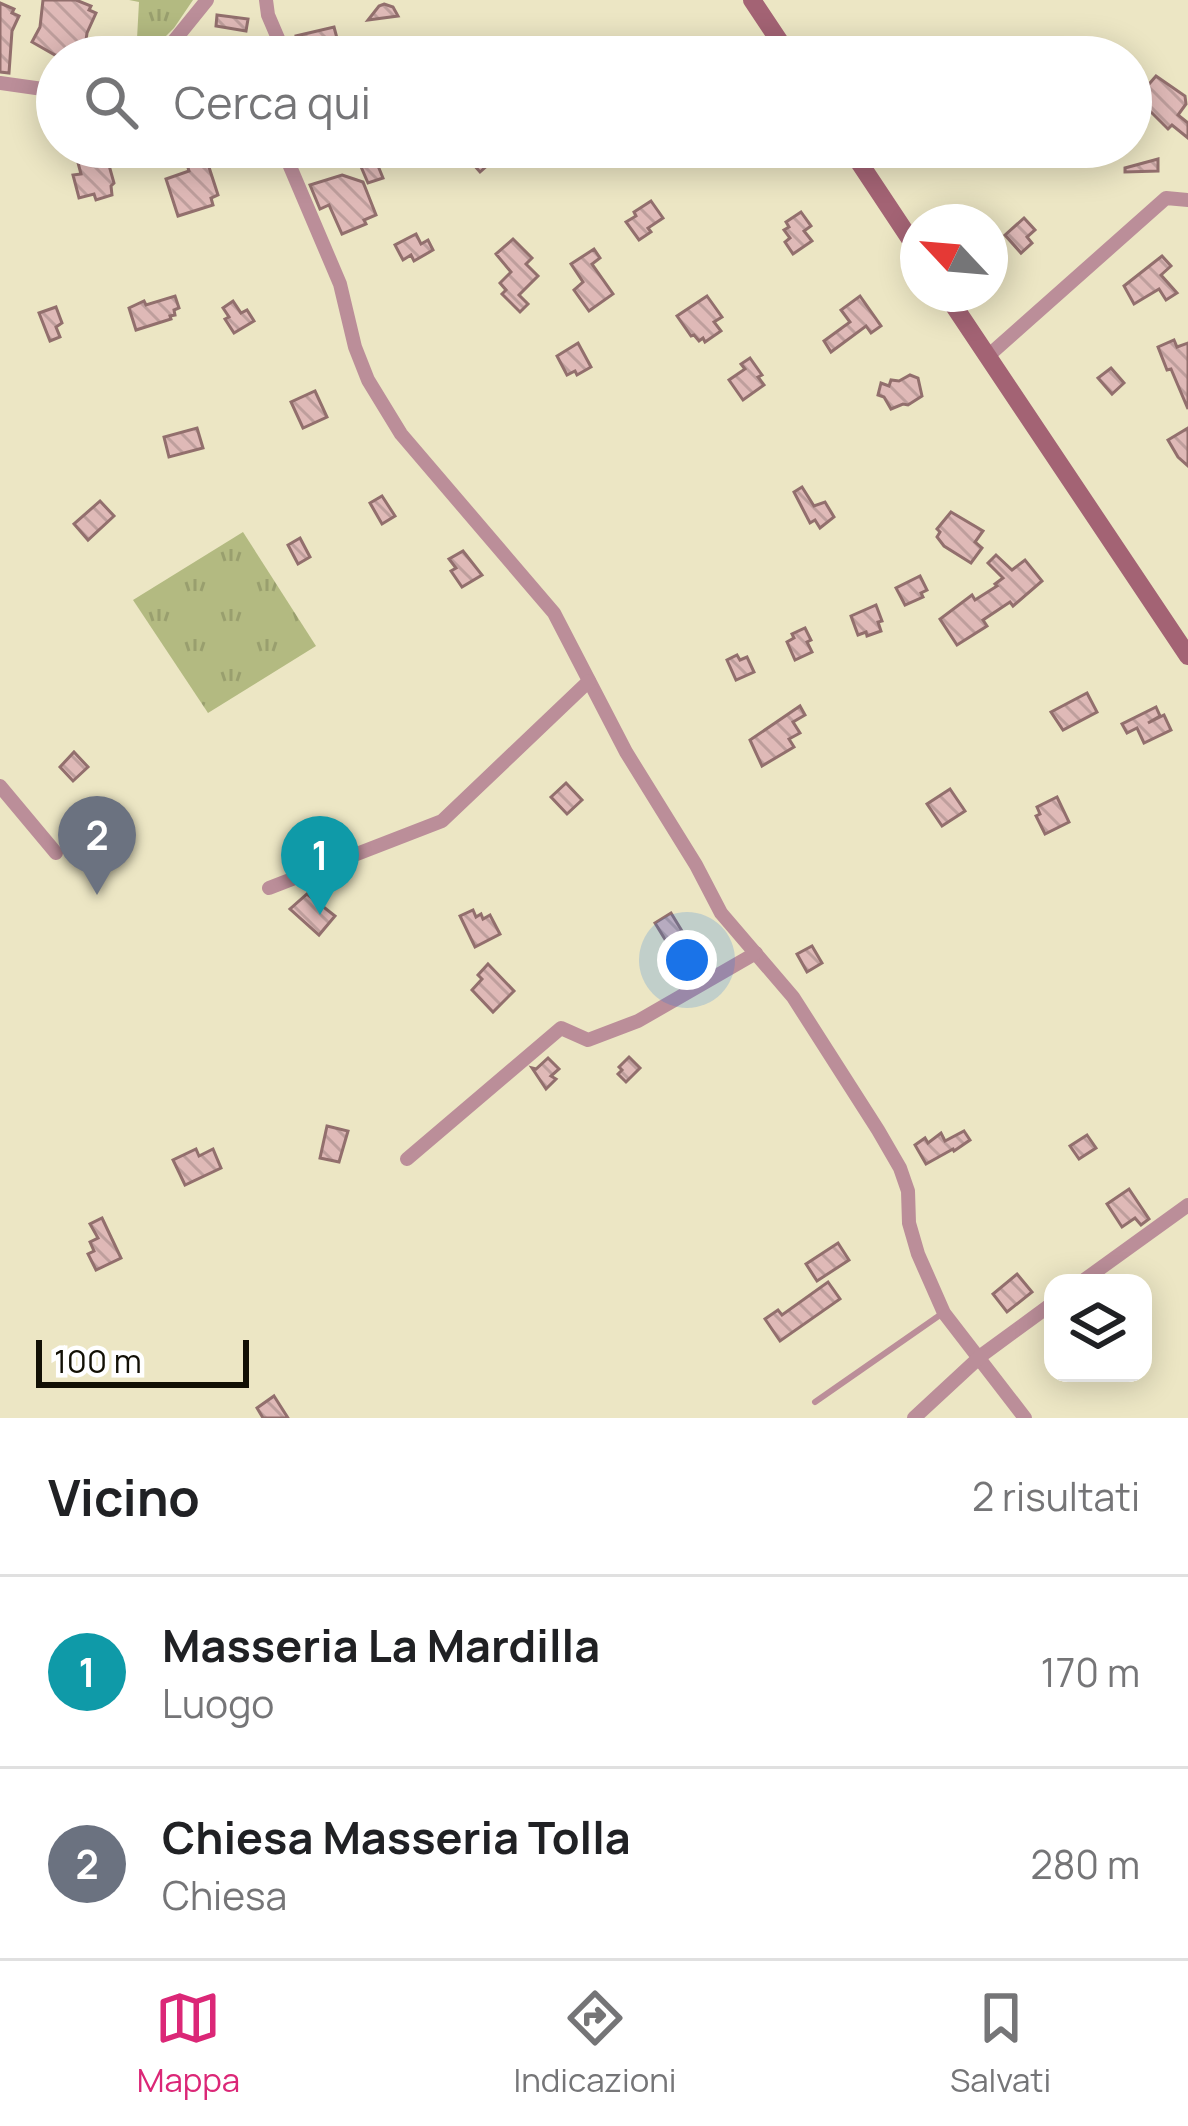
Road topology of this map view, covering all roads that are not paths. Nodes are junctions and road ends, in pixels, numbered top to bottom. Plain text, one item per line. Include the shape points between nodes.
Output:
1 (207, 0) edge
2 (266, 0) edge
3 (752, 0) edge
4 (178, 36) edge
5 (277, 36) edge
6 (776, 36) edge
7 (0, 83) edge
8 (36, 88) edge
9 (291, 168) edge
10 (863, 168) edge
11 (1188, 200) edge
12 (900, 224) edge
13 (958, 312) edge
14 (988, 356) junction
15 (1188, 656) edge
16 (589, 681) junction
17 (0, 786) edge
18 (56, 853) dead end
19 (269, 889) dead end
20 (756, 953) junction
21 (407, 1159) dead end
22 (1188, 1205) edge
23 (1092, 1274) edge
24 (1044, 1310) edge
25 (944, 1313) junction
26 (977, 1359) junction
27 (815, 1402) dead end
28 (914, 1418) edge
29 (1025, 1418) edge

1 - 4 street
2 - 5 street
3 - 6 main road
7 - 8 street
9 - 16 street via 340,284 368,380 401,434 554,613
10 - 12 main road
11 - 14 street via 1166,197
13 - 14 main road
14 - 15 main road
16 - 19 street via 442,820
16 - 20 street via 721,913
17 - 18 street
20 - 21 street via 638,1021 588,1040 561,1028
20 - 25 street via 816,1030 900,1168 909,1223
22 - 23 street
24 - 26 street
25 - 26 street
25 - 27 lane
26 - 28 street
26 - 29 street

